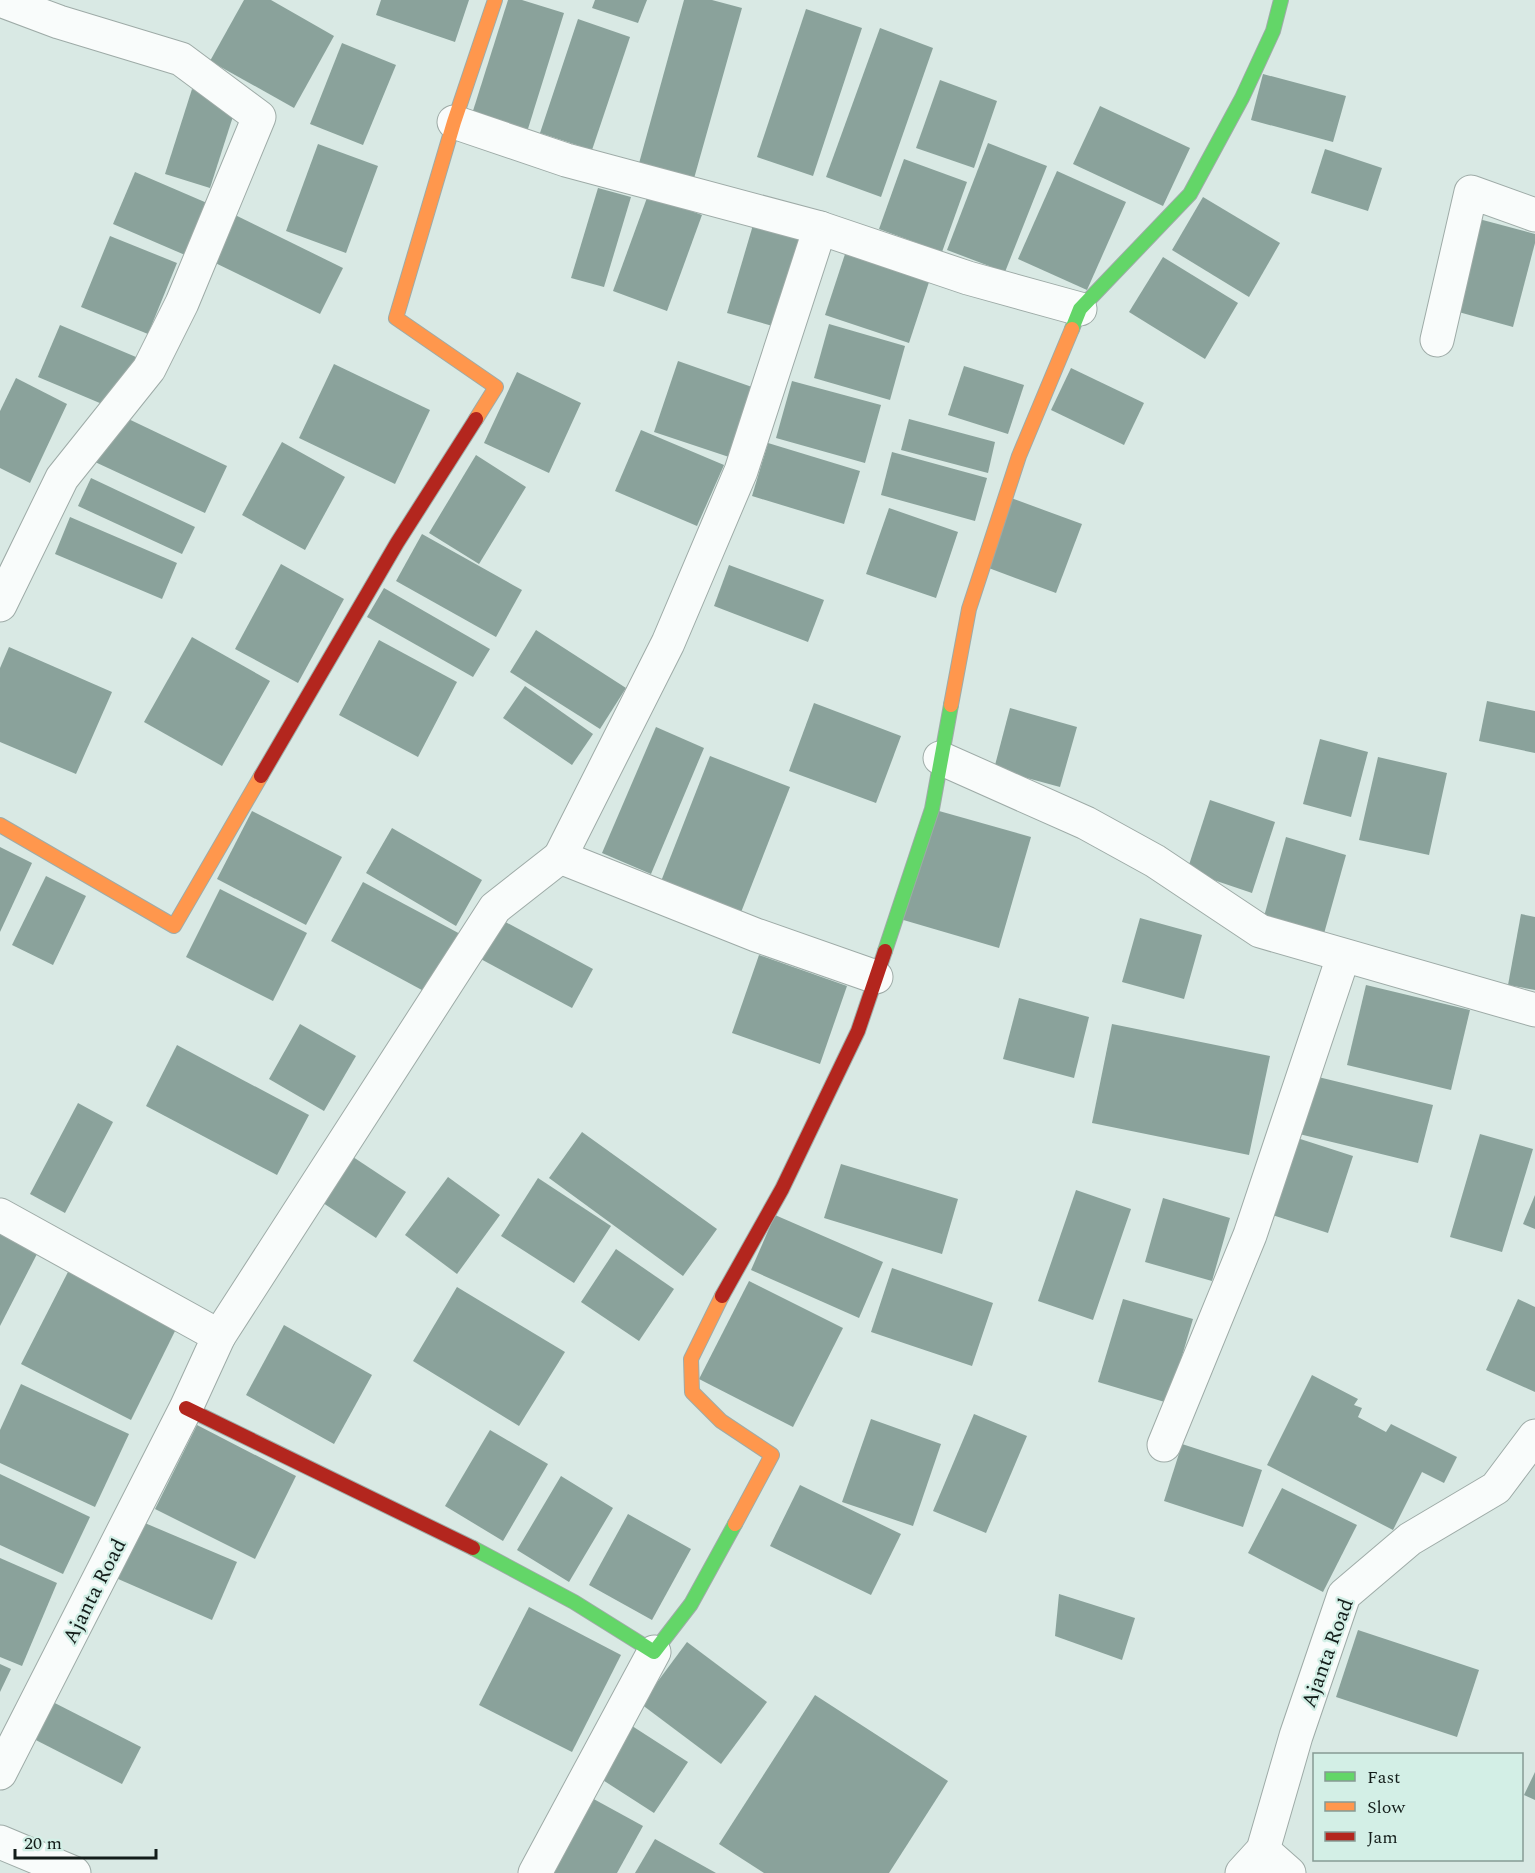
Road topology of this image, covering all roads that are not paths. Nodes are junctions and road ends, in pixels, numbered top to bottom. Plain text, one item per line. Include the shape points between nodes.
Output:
1 (0, 0) edge
2 (495, 0) edge
3 (1281, 0) edge
4 (454, 122) junction
5 (1535, 215) edge
6 (820, 228) junction
7 (1080, 309) junction
8 (1437, 340) dead end
9 (0, 604) edge
10 (940, 758) junction
11 (0, 825) edge
12 (560, 857) junction
13 (1343, 957) junction
14 (876, 977) junction
15 (1535, 1010) edge
16 (0, 1215) edge
17 (219, 1336) junction
18 (186, 1408) junction
19 (1535, 1436) edge
20 (1164, 1446) dead end
21 (654, 1652) junction
22 (0, 1773) edge
23 (0, 1842) edge
24 (1253, 1861) edge
25 (74, 1873) edge
26 (535, 1873) edge
27 (1289, 1873) edge

1 - 9 street via 181,59 259,117 182,303 149,369 62,478
2 - 4 street
3 - 7 street via 1273,31 1251,79 1190,194
4 - 6 street via 566,160
4 - 11 street via 396,318 496,387 397,543 174,926
5 - 8 street via 1471,192
6 - 7 street via 968,278
6 - 12 street via 741,471 668,643
7 - 10 street via 1019,456 969,609
10 - 13 street via 1086,823 1155,861 1260,931
10 - 14 street via 932,809
12 - 14 street via 756,935
12 - 17 street, Ajanta Road via 495,908
13 - 15 street
13 - 20 street via 1250,1234
14 - 21 street via 858,1031 788,1178 691,1359 692,1392 721,1421 772,1455 691,1604
16 - 17 street
17 - 18 street, Ajanta Road
18 - 21 street via 427,1524 574,1602
18 - 22 street, Ajanta Road
19 - 24 street, Ajanta Road via 1496,1488 1410,1539 1344,1595
21 - 26 street
23 - 25 street
24 - 27 street

